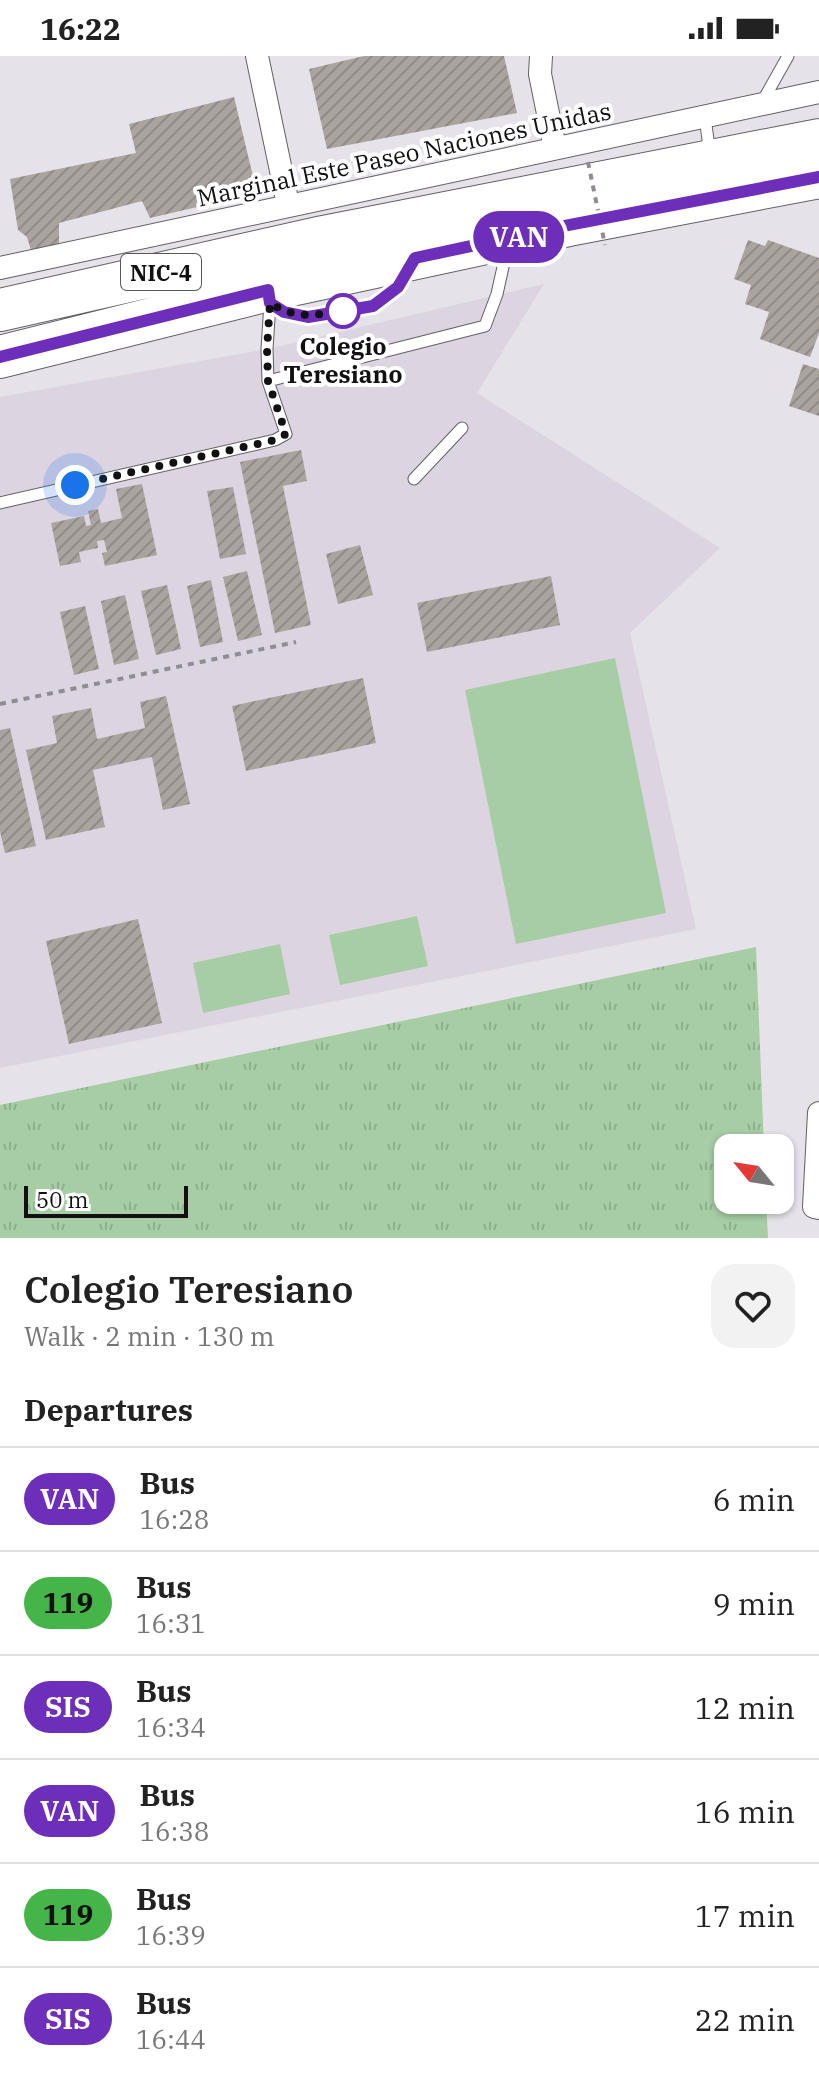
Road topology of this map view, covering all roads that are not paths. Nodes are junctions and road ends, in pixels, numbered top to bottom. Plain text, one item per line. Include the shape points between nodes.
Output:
1 (257, 56) edge
2 (541, 56) edge
3 (788, 56) edge
4 (819, 92) edge
5 (761, 105) junction
6 (705, 117) junction
7 (819, 140) edge
8 (555, 148) junction
9 (711, 159) junction
10 (819, 177) edge
11 (288, 204) junction
12 (509, 240) junction
13 (0, 268) edge
14 (269, 290) junction
15 (0, 310) edge
16 (0, 357) edge
17 (268, 381) junction
18 (462, 428) dead end
19 (414, 479) dead end
20 (0, 503) edge
21 (819, 1113) edge
22 (819, 1208) edge

1 - 11 street
2 - 8 street
3 - 5 lane
4 - 5 street, Marginal Este Paseo Naciones Unidas
5 - 6 street, Marginal Este Paseo Naciones Unidas
6 - 8 street, Marginal Este Paseo Naciones Unidas
6 - 9 lane
7 - 9 highway, NIC-4
8 - 11 street, Marginal Este Paseo Naciones Unidas
9 - 15 highway, NIC-4
10 - 12 highway, NIC-4
11 - 13 street, Marginal Este Paseo Naciones Unidas
12 - 14 highway, NIC-4
12 - 17 lane via 485,326
14 - 16 highway, NIC-4
14 - 17 lane
17 - 20 lane via 286,434 275,440
18 - 19 lane
21 - 22 street via 814,1207

